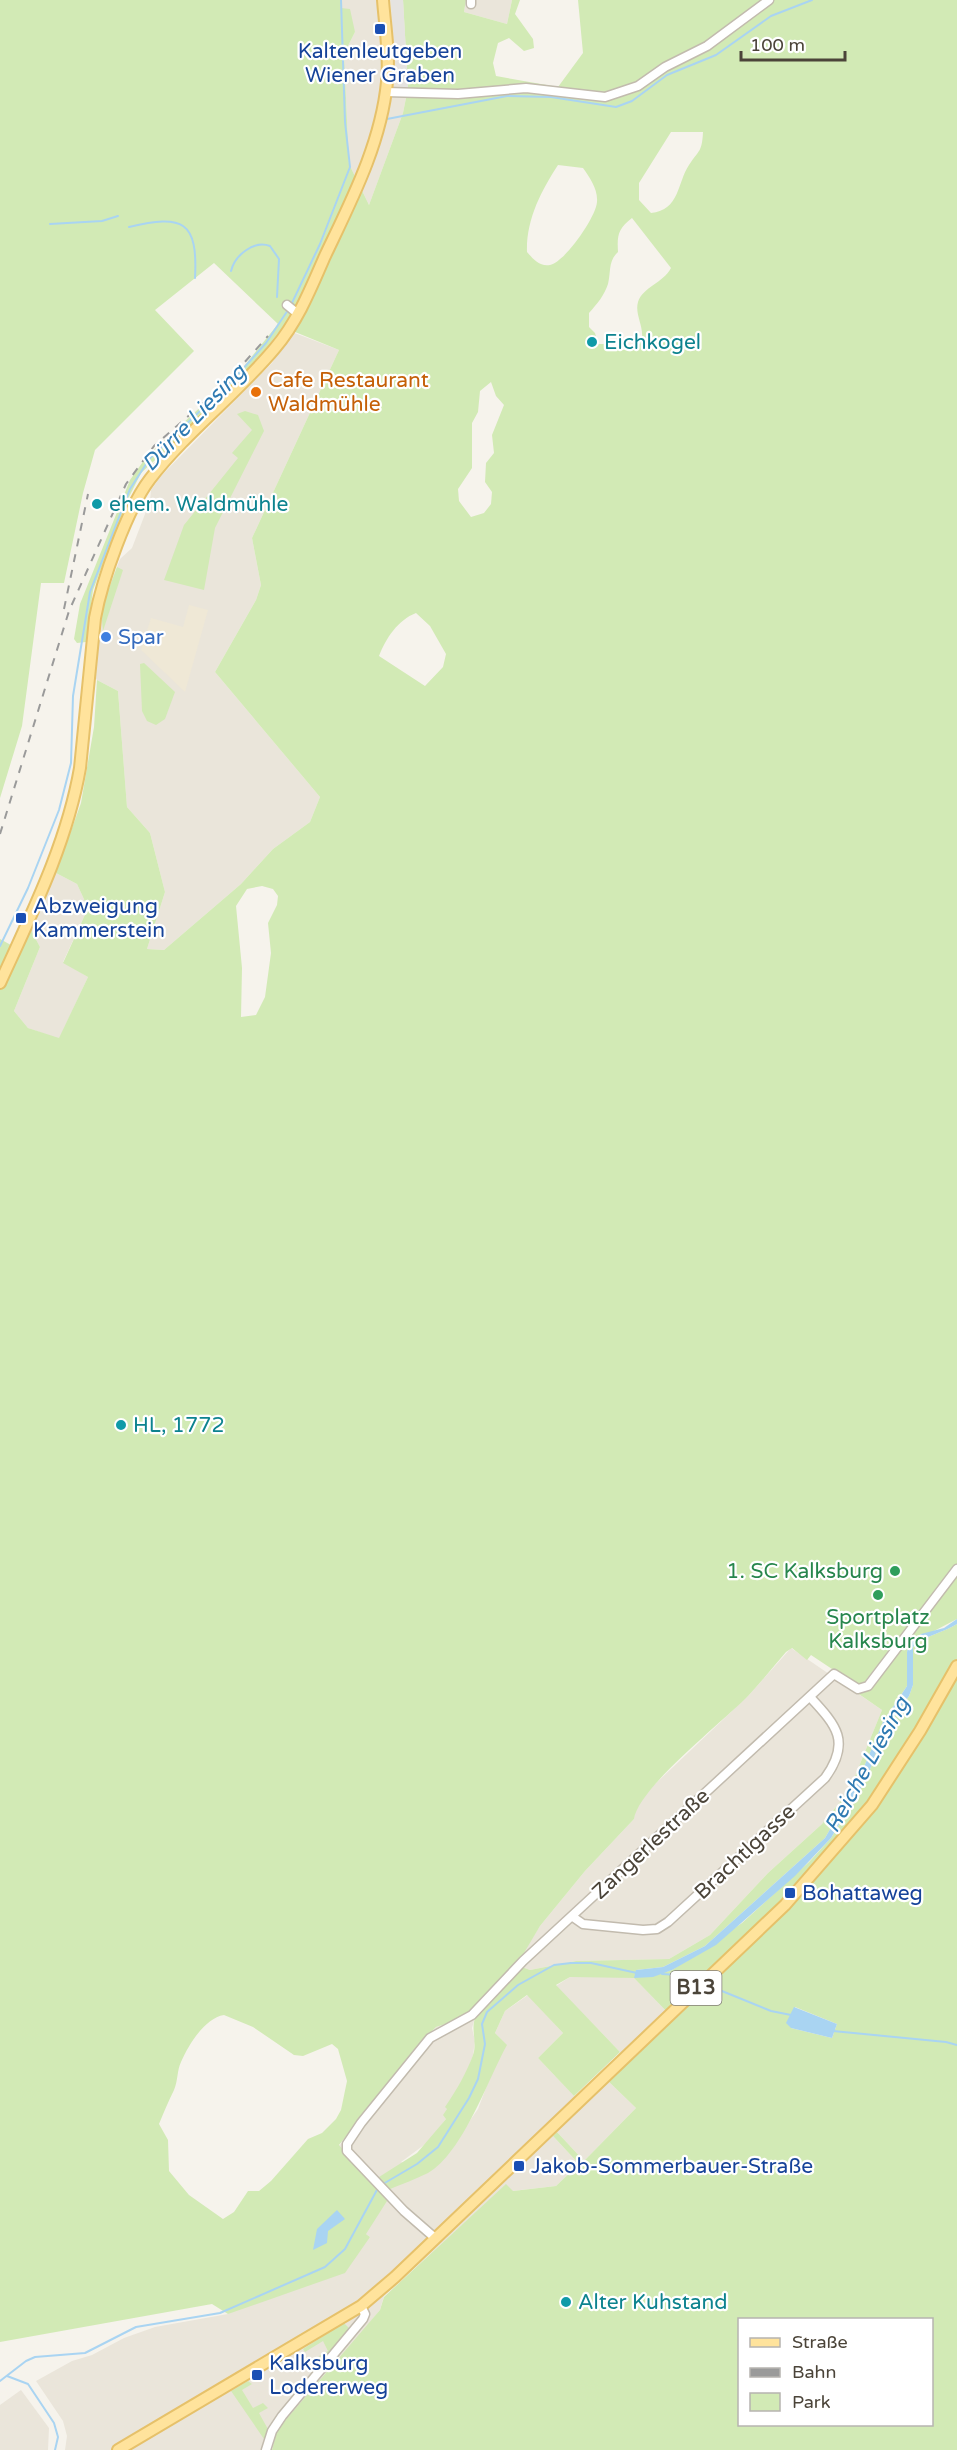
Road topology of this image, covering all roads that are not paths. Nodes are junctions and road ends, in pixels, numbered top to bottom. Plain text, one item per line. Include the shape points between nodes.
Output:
1 (383, 0) edge
2 (769, 0) edge
3 (386, 92) junction
4 (0, 982) edge
5 (957, 1569) edge
6 (957, 1666) edge
7 (810, 1697) junction
8 (573, 1917) junction
9 (435, 2238) junction
10 (361, 2306) junction
11 (118, 2450) edge
12 (266, 2450) edge

1 - 3 main road via 388,57
2 - 3 street via 722,37 638,86 614,95 584,96 526,88 458,94
3 - 4 main road via 358,186 280,342 164,462 137,500 98,602 80,768 73,798 46,880
5 - 7 street, Zangerlestraße via 868,1686 858,1689 834,1674
6 - 9 main road, B13 via 872,1805 785,1905
7 - 8 street, Zangerlestraße
7 - 8 street, Brachtlgasse via 837,1730 840,1745 836,1762 825,1778 657,1929 583,1924
8 - 9 street, Zangerlestraße via 490,1993 472,2015 430,2038 361,2123 346,2148 387,2194
9 - 10 main road, B13
10 - 11 main road, B13
10 - 12 street via 363,2319 282,2416

